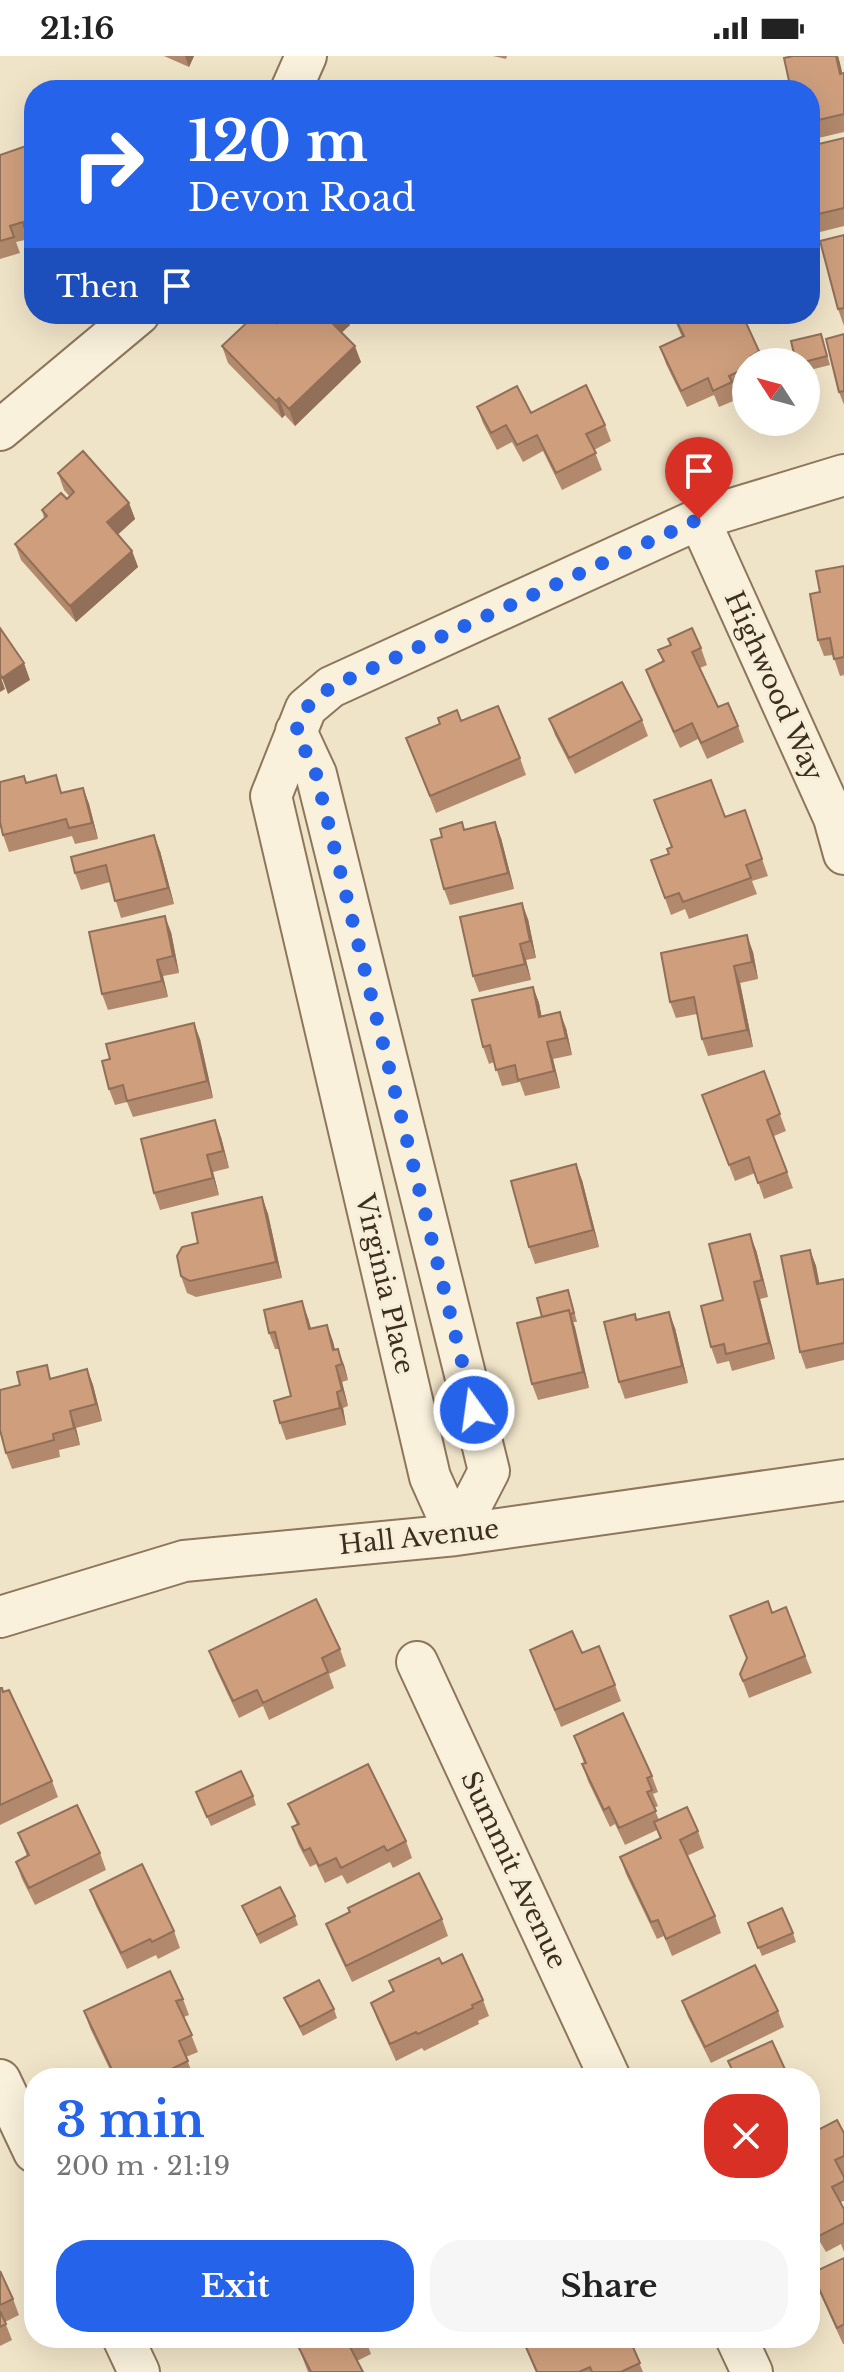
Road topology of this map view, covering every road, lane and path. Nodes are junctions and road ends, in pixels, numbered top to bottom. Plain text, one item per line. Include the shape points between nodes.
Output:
1 (306, 56) edge
2 (295, 80) edge
3 (127, 324) edge
4 (0, 430) edge
5 (844, 475) edge
6 (699, 519) junction
7 (296, 731) junction
8 (844, 854) edge
9 (844, 1480) edge
10 (456, 1535) junction
11 (0, 1617) edge
12 (417, 1662) dead end
13 (605, 2068) edge
14 (0, 2080) edge
15 (24, 2131) edge
16 (128, 2348) edge
17 (741, 2348) edge
18 (139, 2372) edge
19 (752, 2372) edge

1 - 2 street
3 - 4 street
5 - 6 street, Virginia Place
6 - 7 street, Virginia Place via 331,687 306,708
6 - 8 street, Highwood Way via 834,818
7 - 10 street, Virginia Place via 271,796 430,1477
7 - 10 street via 316,774 489,1471
9 - 10 street, Hall Avenue
10 - 11 street, Hall Avenue via 184,1561
12 - 13 street, Summit Avenue
14 - 15 street
16 - 18 street
17 - 19 street

